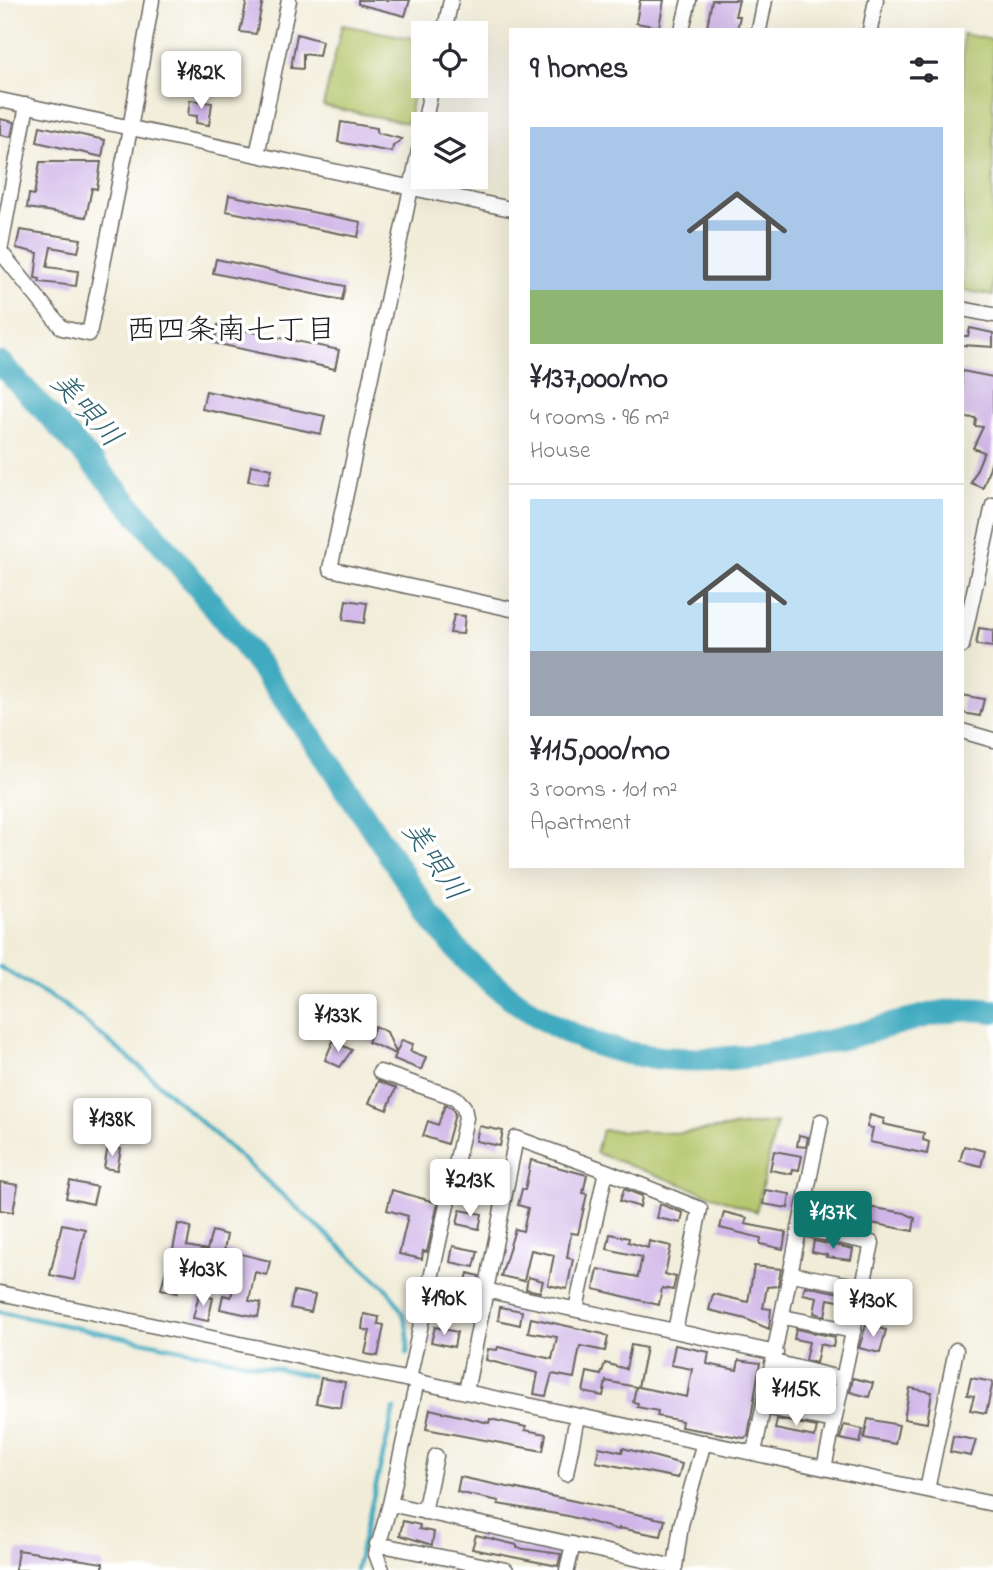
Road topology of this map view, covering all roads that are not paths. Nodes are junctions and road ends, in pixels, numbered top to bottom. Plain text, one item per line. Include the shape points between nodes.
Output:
1 (152, 0) edge
2 (289, 0) edge
3 (451, 0) edge
4 (689, 0) edge
5 (765, 0) edge
6 (876, 0) edge
7 (447, 21) edge
8 (682, 28) edge
9 (759, 28) edge
10 (870, 28) edge
11 (0, 100) edge
12 (27, 105) junction
13 (130, 129) junction
14 (257, 155) junction
15 (411, 183) edge
16 (410, 187) junction
17 (509, 209) edge
18 (964, 309) edge
19 (993, 315) edge
20 (993, 505) edge
21 (509, 609) edge
22 (964, 637) edge
23 (964, 732) edge
24 (993, 740) edge
25 (380, 1072) dead end
26 (821, 1121) dead end
27 (606, 1171) junction
28 (799, 1228) junction
29 (792, 1274) junction
30 (862, 1287) junction
31 (485, 1290) junction
32 (0, 1293) edge
33 (576, 1309) junction
34 (783, 1317) junction
35 (675, 1331) junction
36 (853, 1331) junction
37 (956, 1350) dead end
38 (775, 1358) junction
39 (843, 1379) junction
40 (413, 1380) junction
41 (466, 1392) junction
42 (764, 1406) junction
43 (577, 1417) junction
44 (834, 1421) junction
45 (704, 1442) junction
46 (754, 1453) junction
47 (436, 1455) dead end
48 (824, 1468) junction
49 (566, 1474) dead end
50 (927, 1490) junction
51 (390, 1504) junction
52 (993, 1504) edge
53 (424, 1512) junction
54 (377, 1544) junction
55 (573, 1544) junction
56 (675, 1568) edge
57 (382, 1570) edge
58 (506, 1570) edge
59 (567, 1570) edge

1 - 13 street
2 - 14 street
3 - 7 street
4 - 8 street
5 - 9 street
6 - 10 street
11 - 12 street
12 - 13 street
12 - 13 street via 0,251 62,328 89,334
13 - 14 street
14 - 16 street
15 - 16 street
16 - 17 street
16 - 21 street via 330,569
18 - 19 street
20 - 22 street
23 - 24 street
25 - 40 street via 456,1098 466,1118
26 - 28 street
27 - 31 street via 516,1138
27 - 33 street
27 - 35 street via 700,1209
28 - 29 street
28 - 30 street via 872,1243
29 - 30 street
29 - 34 street
30 - 36 street
31 - 33 street
31 - 41 street
32 - 40 street
33 - 35 street
34 - 36 street
34 - 38 street
35 - 38 street
36 - 39 street
37 - 50 street
38 - 39 street
38 - 42 street
39 - 44 street
40 - 41 street
40 - 51 street
41 - 43 street
42 - 44 street
42 - 46 street
43 - 45 street
43 - 49 street
44 - 48 street
45 - 46 street
45 - 56 street via 681,1525
46 - 48 street
47 - 53 street
48 - 50 street
50 - 52 street
51 - 53 street
51 - 54 street
53 - 55 street
54 - 57 street
54 - 58 street
55 - 56 street
55 - 59 street

